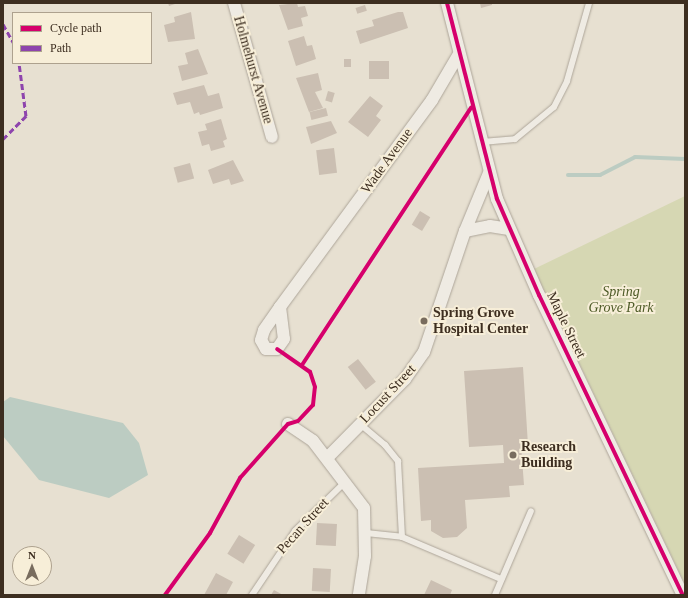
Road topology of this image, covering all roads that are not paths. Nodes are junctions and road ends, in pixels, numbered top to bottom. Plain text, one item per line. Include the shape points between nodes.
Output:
1 (234, 3) edge
2 (447, 3) edge
3 (588, 3) edge
4 (459, 54) junction
5 (272, 137) dead end
6 (480, 142) junction
7 (489, 173) junction
8 (509, 229) junction
9 (465, 231) junction
10 (280, 307) dead end
11 (288, 424) dead end
12 (360, 424) junction
13 (328, 457) junction
14 (346, 481) junction
15 (531, 511) dead end
16 (366, 533) junction
17 (402, 537) junction
18 (501, 579) junction
19 (252, 595) edge
20 (359, 595) edge
21 (495, 595) edge
22 (683, 595) edge

1 - 5 street, Holmehurst Avenue
2 - 4 street
3 - 6 lane via 567,81 554,107 515,139
4 - 6 street, Maple Street
4 - 10 street, Wade Avenue via 432,100
6 - 7 street, Maple Street
7 - 8 street, Maple Street
7 - 9 street, Locust Street
8 - 9 street via 490,226
8 - 22 street, Maple Street
9 - 12 street, Locust Street via 424,352 405,379
11 - 13 street via 301,430
12 - 13 street, Locust Street
12 - 17 lane via 385,445 398,461
13 - 14 street
14 - 16 street via 364,508
14 - 19 lane, Pecan Street via 295,531
15 - 18 lane
16 - 17 lane
16 - 20 street
17 - 18 lane
18 - 21 lane

